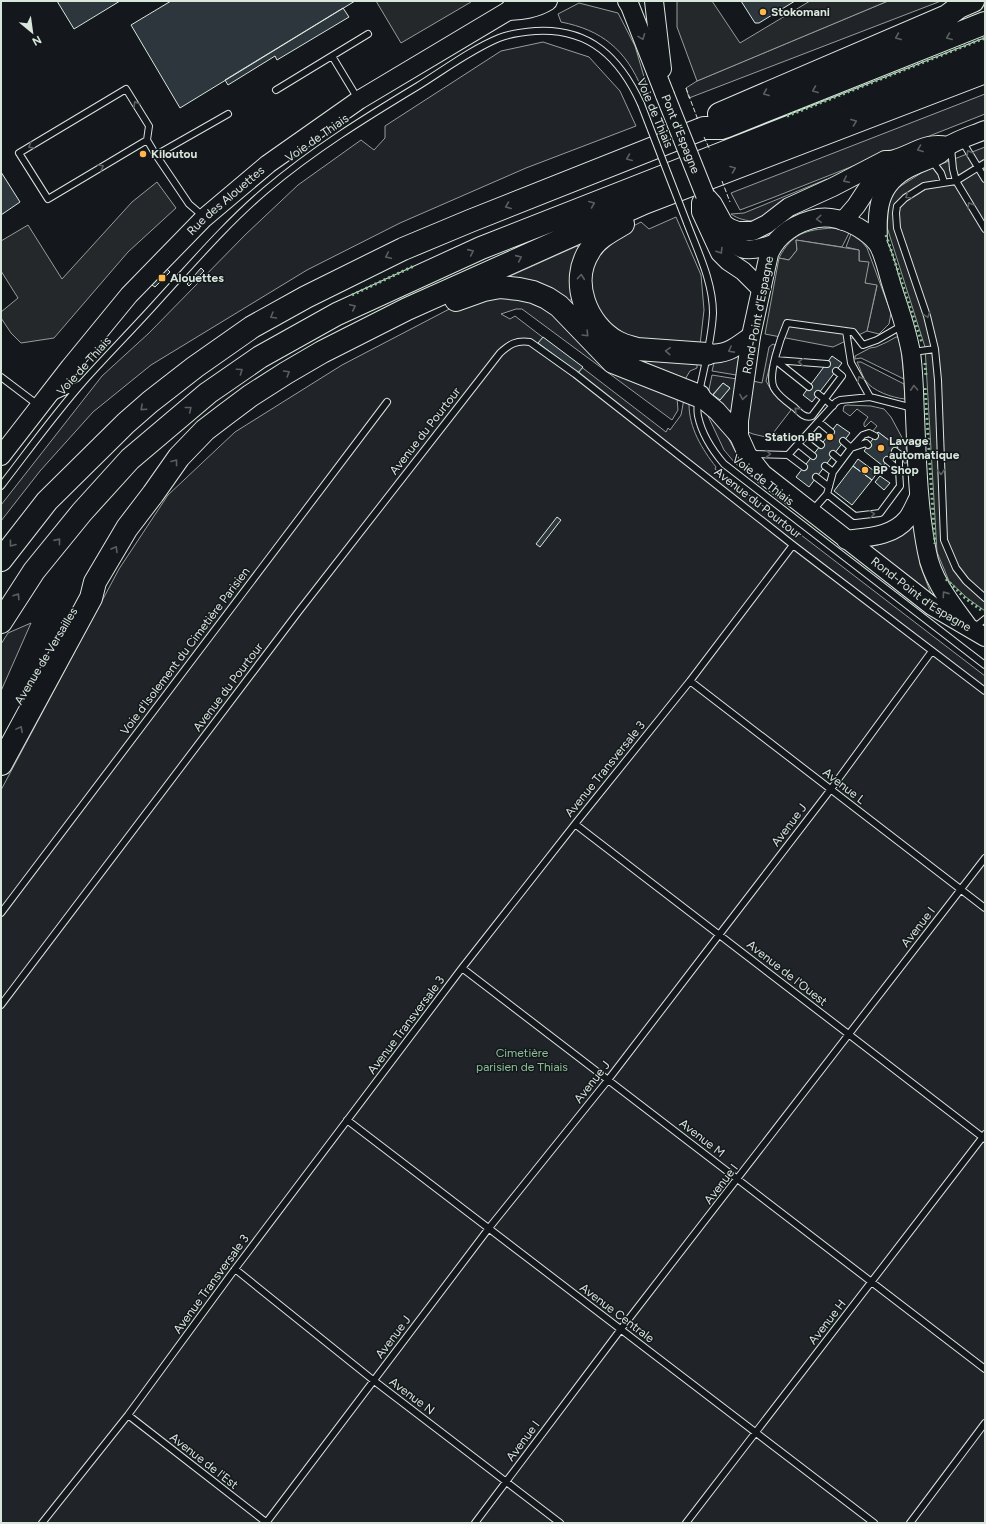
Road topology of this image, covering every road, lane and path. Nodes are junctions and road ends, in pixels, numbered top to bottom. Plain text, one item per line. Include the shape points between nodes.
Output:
1 (548, 1) edge
2 (627, 1) edge
3 (654, 1) edge
4 (972, 1) edge
5 (511, 4) edge
6 (985, 4) edge
7 (947, 16) junction
8 (985, 23) edge
9 (368, 34) dead end
10 (985, 50) edge
11 (332, 56) junction
12 (985, 72) edge
13 (276, 90) dead end
14 (665, 95) junction
15 (359, 100) junction
16 (228, 114) dead end
17 (704, 128) junction
18 (985, 130) edge
19 (147, 140) junction
20 (953, 143) junction
21 (156, 155) junction
22 (894, 159) junction
23 (930, 159) junction
24 (985, 163) edge
25 (977, 167) junction
26 (985, 179) edge
27 (956, 181) junction
28 (944, 182) junction
29 (644, 203) junction
30 (204, 218) junction
31 (707, 218) junction
32 (843, 221) junction
33 (985, 229) edge
34 (773, 244) junction
35 (878, 244) junction
36 (761, 289) junction
37 (407, 309) junction
38 (904, 324) junction
39 (846, 331) junction
40 (751, 336) junction
41 (935, 349) junction
42 (911, 352) junction
43 (707, 354) junction
44 (775, 360) junction
45 (827, 364) dead end
46 (836, 371) dead end
47 (1, 377) edge
48 (82, 383) junction
49 (809, 387) dead end
50 (818, 394) dead end
51 (699, 396) junction
52 (870, 397) junction
53 (825, 399) junction
54 (387, 402) dead end
55 (41, 404) junction
56 (833, 406) junction
57 (915, 408) junction
58 (819, 422) junction
59 (831, 432) dead end
60 (807, 434) junction
61 (739, 436) junction
62 (875, 436) dead end
63 (843, 442) dead end
64 (798, 444) junction
65 (821, 445) dead end
66 (868, 445) dead end
67 (851, 448) junction
68 (895, 451) dead end
69 (747, 454) junction
70 (833, 454) dead end
71 (788, 455) junction
72 (1, 456) edge
73 (812, 456) dead end
74 (887, 460) dead end
75 (841, 461) junction
76 (825, 466) dead end
77 (804, 467) dead end
78 (899, 470) junction
79 (833, 472) junction
80 (816, 477) dead end
81 (1, 486) edge
82 (828, 487) junction
83 (827, 494) junction
84 (919, 497) junction
85 (812, 511) junction
86 (846, 540) junction
87 (793, 545) junction
88 (1, 560) edge
89 (95, 582) junction
90 (985, 598) edge
91 (1, 622) edge
92 (978, 628) edge
93 (932, 651) junction
94 (985, 665) edge
95 (690, 681) junction
96 (985, 691) edge
97 (1, 732) edge
98 (1, 764) edge
99 (830, 789) junction
100 (575, 824) junction
101 (985, 858) edge
102 (961, 889) junction
103 (985, 908) edge
104 (1, 913) edge
105 (719, 935) junction
106 (462, 968) junction
107 (1, 1005) edge
108 (849, 1035) junction
109 (608, 1080) junction
110 (347, 1120) junction
111 (984, 1137) edge
112 (738, 1180) junction
113 (489, 1228) junction
114 (235, 1269) junction
115 (872, 1282) junction
116 (621, 1329) junction
117 (985, 1369) edge
118 (373, 1380) junction
119 (128, 1416) junction
120 (985, 1423) edge
121 (755, 1432) junction
122 (506, 1482) junction
123 (42, 1523) edge
124 (267, 1523) edge
125 (474, 1523) edge
126 (560, 1523) edge
127 (686, 1523) edge
128 (874, 1523) edge
129 (910, 1523) edge

1 - 5 street, Rue des Alouettes via 529,9
2 -> 14 street
3 - 14 street, Pont d'Espagne
4 - 7 highway
5 - 15 street, Rue des Alouettes
6 - 7 highway via 959,15
7 -> 17 highway via 716,115
8 -> 17 highway via 721,128
9 - 11 lane
91 -> 10 highway via 34,571 87,506 130,459 208,393 260,357 337,314 481,248
11 - 13 lane
11 - 15 lane
29 -> 12 highway
14 - 31 street, Pont d'Espagne, bridge via 706,195
15 - 30 street, Rue des Alouettes via 268,164
16 - 21 lane
17 -> 88 highway via 397,252 306,296 252,327 195,367 126,423 47,501
18 - 20 street
19 -> 19 lane via 149,126 126,89 19,153 48,199
19 - 21 lane
20 -> 22 street via 925,146
20 - 23 street via 941,154
25 -> 20 lane
20 - 27 lane via 953,169
21 - 30 lane via 189,204
22 -> 31 street via 886,160 800,201 753,231 738,231
22 - 32 street via 875,177
23 - 28 lane via 941,173
23 - 35 street via 904,171 887,185 877,218
24 - 25 lane
25 - 26 lane
25 - 27 lane
27 - 28 lane
33 -> 27 lane
28 -> 41 lane via 924,186 905,198 897,206 896,213 897,228 927,316
37 -> 29 highway
43 -> 29 highway via 638,349 616,342 586,306 580,279 588,253 598,241 632,220
30 - 55 street, Rue des Alouettes via 129,295
31 - 34 street via 738,247 751,249
31 -> 36 street via 720,253
31 - 43 lane, Voie de Thiais via 712,313
31 - 48 lane, Voie de Thiais, bridge via 627,76 604,51 585,40 555,31 520,32 500,37 353,126 265,191 209,246
32 -> 34 street, Rond-Point d'Espagne via 822,218 810,220 784,233
32 - 35 street, Rond-Point d'Espagne via 867,233
34 - 36 street, Rond-Point d'Espagne
35 - 38 street, Rond-Point d'Espagne
36 - 40 street, Rond-Point d'Espagne
37 -> 51 highway via 425,312 500,287 533,292 559,306 613,362
89 -> 37 highway via 127,528 179,457 205,430 286,373
38 - 39 lane via 878,340 863,345 853,332
38 - 42 street, Rond-Point d'Espagne
39 - 44 lane via 787,323
52 -> 39 lane via 852,363
40 -> 43 street via 733,349 723,353
40 -> 61 street, Rond-Point d'Espagne
41 - 42 lane
41 -> 90 lane via 944,540 956,568
57 -> 42 street, Rond-Point d'Espagne
43 - 51 lane, Voie de Thiais
45 -> 44 lane
44 - 49 lane
53 -> 44 lane via 812,416 804,416 773,387 771,380
46 - 53 lane via 842,376
47 - 55 lane
48 - 55 lane
48 - 81 lane, Voie de Thiais
50 - 53 lane
51 - 61 street via 717,411
51 - 94 lane, Voie de Thiais via 698,415 703,433 724,464
52 - 56 lane via 840,400
52 - 57 lane
53 - 56 lane
54 - 104 lane, Voie d'Isolement du Cimetière Parisien
55 - 72 street, Rue des Alouettes
56 - 58 lane
57 - 84 street, Rond-Point d'Espagne
58 - 59 lane
58 - 60 lane
60 - 64 lane
60 - 65 lane
61 - 69 street, Rond-Point d'Espagne
62 - 67 lane via 869,433 863,435
63 - 67 lane
64 - 71 lane
64 - 73 lane
66 - 67 lane via 866,443
67 - 75 lane
68 - 78 lane via 899,454
69 -> 71 lane
69 - 85 street, Rond-Point d'Espagne via 763,474
70 - 75 lane
71 - 77 lane
74 - 78 lane
75 - 79 lane
76 - 79 lane
83 -> 78 lane via 855,516 880,513 900,486
79 - 82 lane
80 - 82 lane
82 - 83 lane
83 - 85 lane
84 - 86 street via 907,519 894,530 876,536
92 -> 84 street, Rond-Point d'Espagne via 939,585 927,553
85 - 86 street, Rond-Point d'Espagne
86 - 92 street, Rond-Point d'Espagne via 932,606
87 - 93 lane, Avenue du Pourtour
87 - 95 lane, Avenue Transversale 3
87 - 107 lane, Avenue du Pourtour via 530,342 511,343 500,353 299,611
89 - 97 highway, Avenue de Versailles via 84,593
98 -> 89 highway via 91,598
93 - 96 lane, Avenue du Pourtour
93 - 99 lane, Avenue J
95 - 99 lane, Avenue L
95 - 100 lane, Avenue Transversale 3
99 - 102 lane, Avenue L
99 - 105 lane, Avenue J
100 - 105 lane, Avenue de l'Ouest
100 - 106 lane, Avenue Transversale 3
101 - 102 lane, Avenue I
102 - 103 lane, Avenue L
102 - 108 lane, Avenue I
105 - 108 lane, Avenue de l'Ouest
105 - 109 lane, Avenue J
106 - 109 lane, Avenue M
106 - 110 lane, Avenue Transversale 3
108 - 111 lane, Avenue de l'Ouest
108 - 112 lane, Avenue I
109 - 112 lane, Avenue M
109 - 113 lane, Avenue J
110 - 113 lane, Avenue Centrale
110 - 114 lane, Avenue Transversale 3
111 - 115 lane, Avenue H
112 - 115 lane, Avenue M
112 - 116 lane, Avenue I
113 - 116 lane, Avenue Centrale
113 - 118 lane, Avenue J
114 - 118 lane, Avenue N
114 - 119 lane, Avenue Transversale 3
115 - 117 lane, Avenue M
115 - 121 lane, Avenue H
116 - 121 lane, Avenue Centrale
116 - 122 lane, Avenue I
118 - 122 lane, Avenue N
118 - 124 lane, Avenue J
119 - 123 lane, Avenue Transversale 3
119 - 124 lane, Avenue de l'Est
120 - 129 lane
121 - 127 lane, Avenue H
121 - 128 lane, Avenue Centrale
122 - 125 lane, Avenue I
122 - 126 lane, Avenue N

